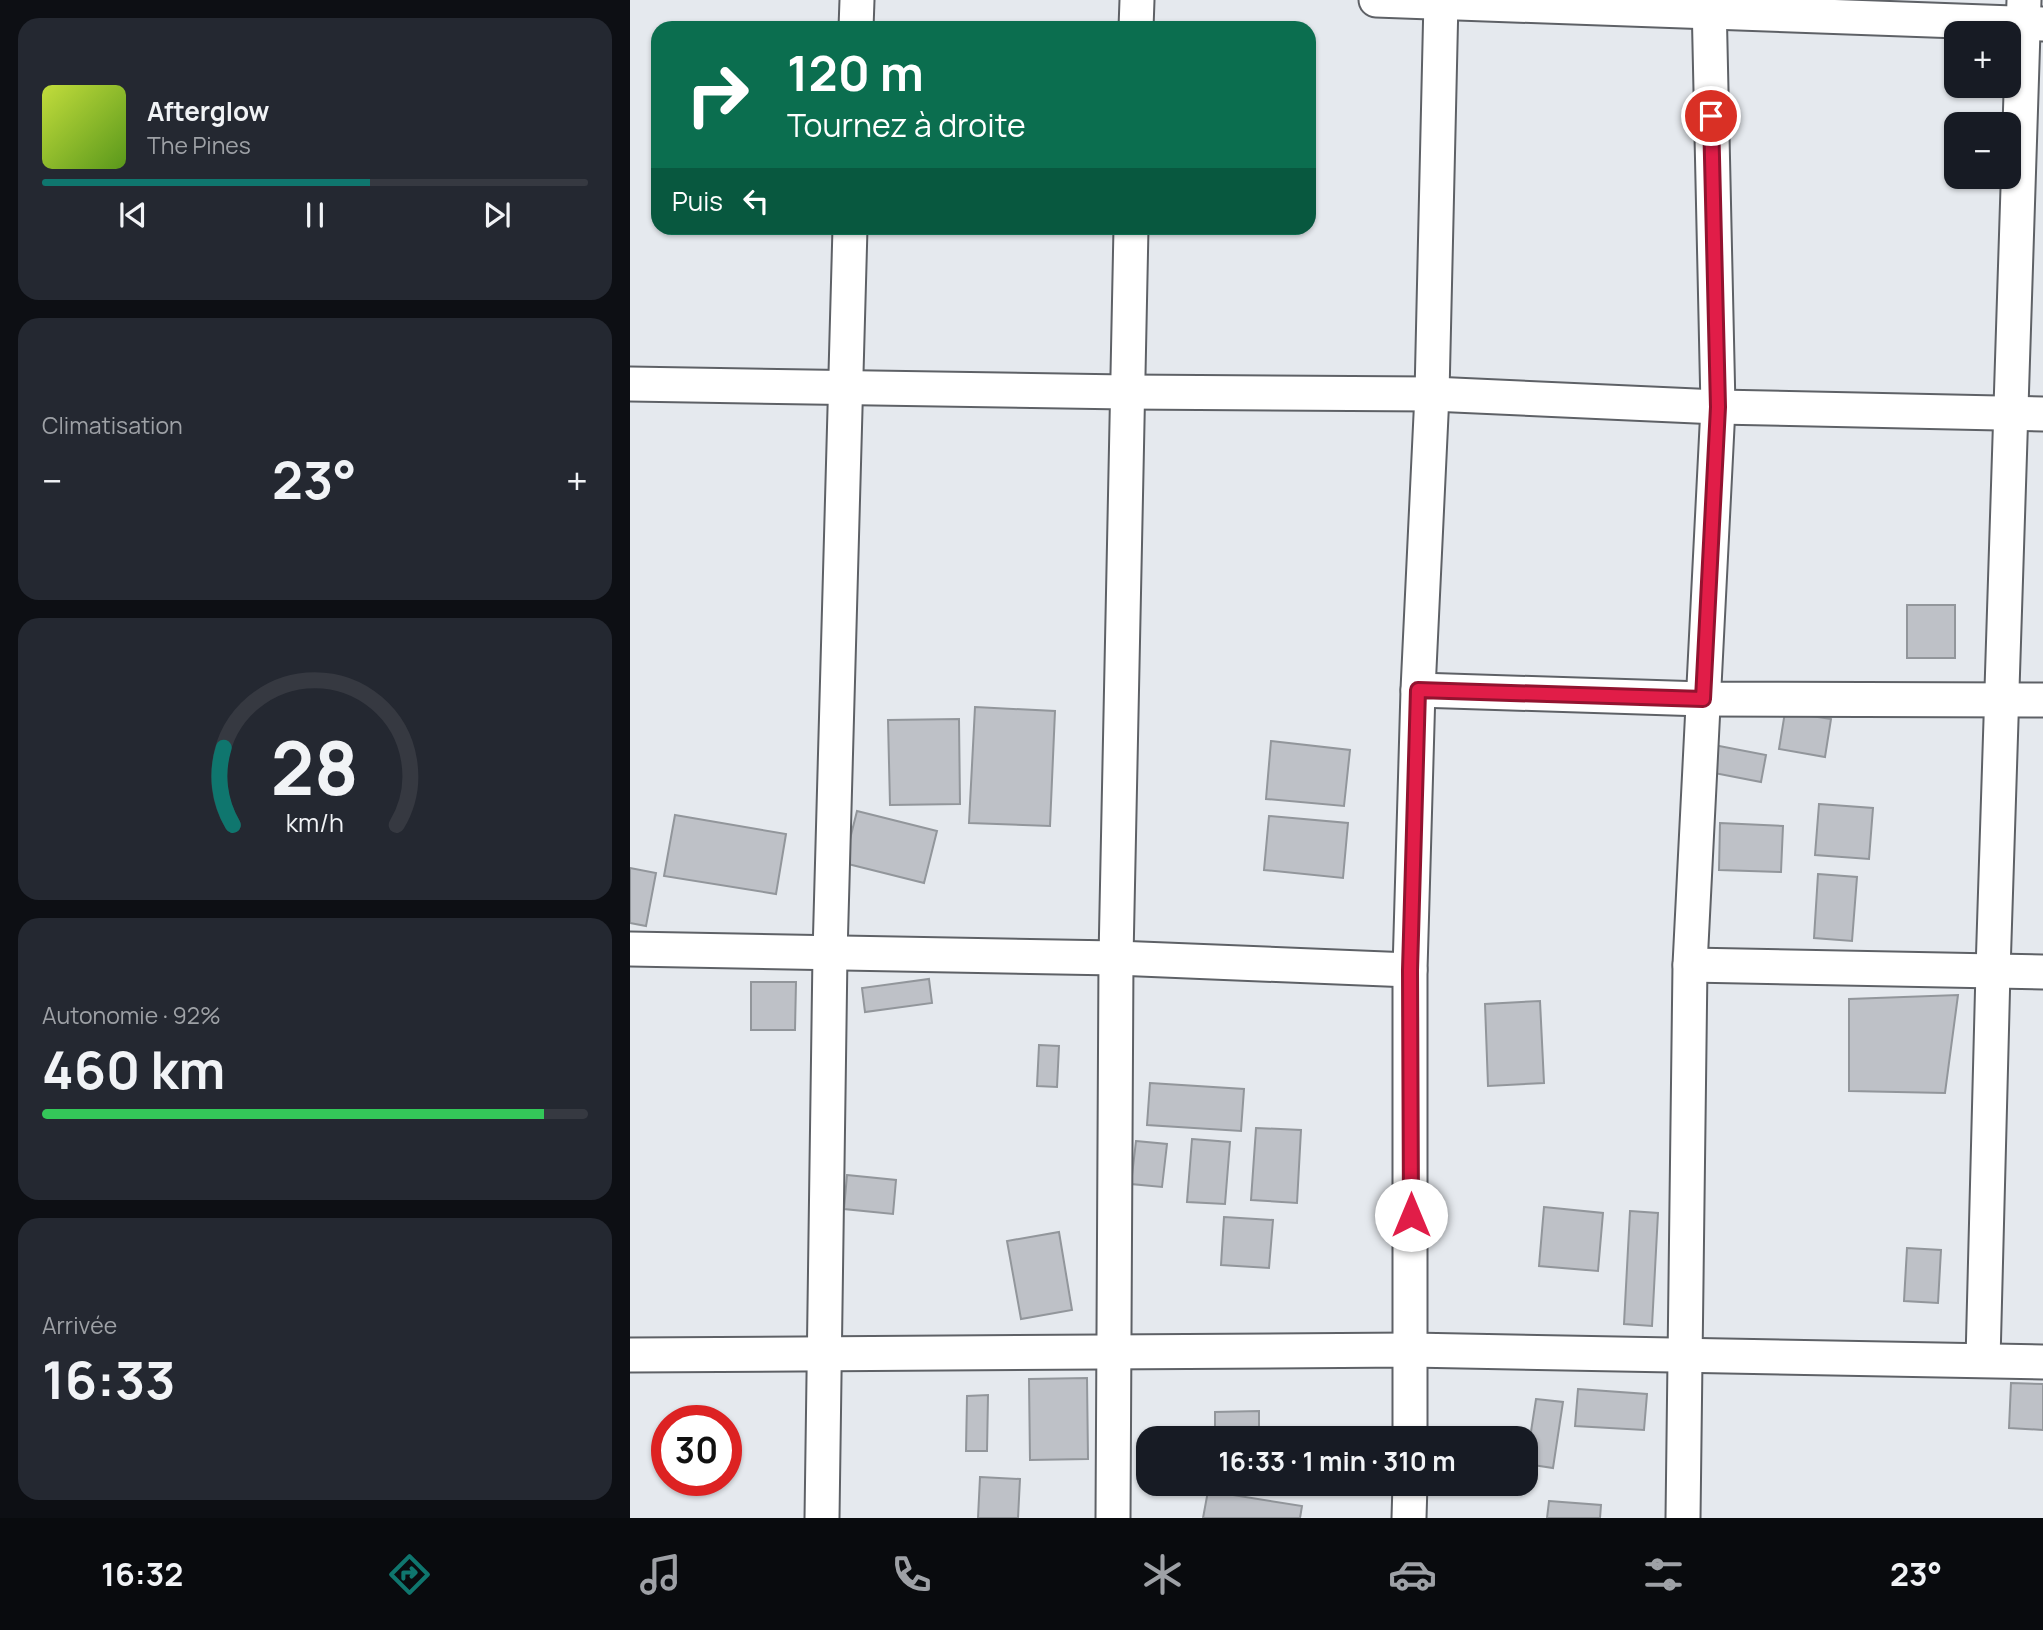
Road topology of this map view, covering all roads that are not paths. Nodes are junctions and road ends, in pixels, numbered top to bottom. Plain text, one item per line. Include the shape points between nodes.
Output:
1 (857, 0) edge
2 (1137, 0) edge
3 (1376, 0) edge
4 (1441, 1) edge
5 (1708, 5) edge
6 (2030, 16) edge
7 (856, 21) edge
8 (1136, 21) edge
9 (850, 235) edge
10 (1131, 235) edge
11 (630, 384) edge
12 (846, 388) junction
13 (1126, 392) junction
14 (1432, 394) junction
15 (1718, 407) junction
16 (2028, 414) edge
17 (1418, 690) junction
18 (1703, 699) junction
19 (2003, 699) junction
20 (2043, 700) edge
21 (630, 949) edge
22 (830, 954) junction
23 (1116, 958) junction
24 (1690, 965) junction
25 (1410, 970) junction
26 (1993, 971) junction
27 (2043, 972) edge
28 (1411, 1350) junction
29 (1115, 1352) junction
30 (826, 1354) junction
31 (1684, 1354) junction
32 (630, 1355) edge
33 (1983, 1360) junction
34 (2043, 1362) edge
35 (1410, 1426) edge
36 (1410, 1496) edge
37 (822, 1518) edge
38 (1113, 1518) edge
39 (1409, 1518) edge
40 (1683, 1518) edge

1 - 7 street
2 - 8 street
3 - 4 street
4 - 5 street
4 - 14 street
5 - 6 street
5 - 15 street
6 - 16 street
9 - 12 street
10 - 13 street
11 - 12 street
12 - 13 street
12 - 22 street
13 - 14 street
13 - 23 street
14 - 15 street
14 - 17 street
15 - 16 street
15 - 18 street
16 - 19 street
17 - 18 street
17 - 25 street
18 - 19 street
18 - 24 street
19 - 20 street
19 - 26 street
21 - 22 street
22 - 23 street
22 - 30 street
23 - 25 street
23 - 29 street
24 - 26 street
24 - 31 street
25 - 28 street
26 - 27 street
26 - 33 street
28 - 29 street
28 - 31 street
28 - 35 street
29 - 30 street
29 - 38 street
30 - 32 street
30 - 37 street
31 - 33 street
31 - 40 street
33 - 34 street
36 - 39 street

